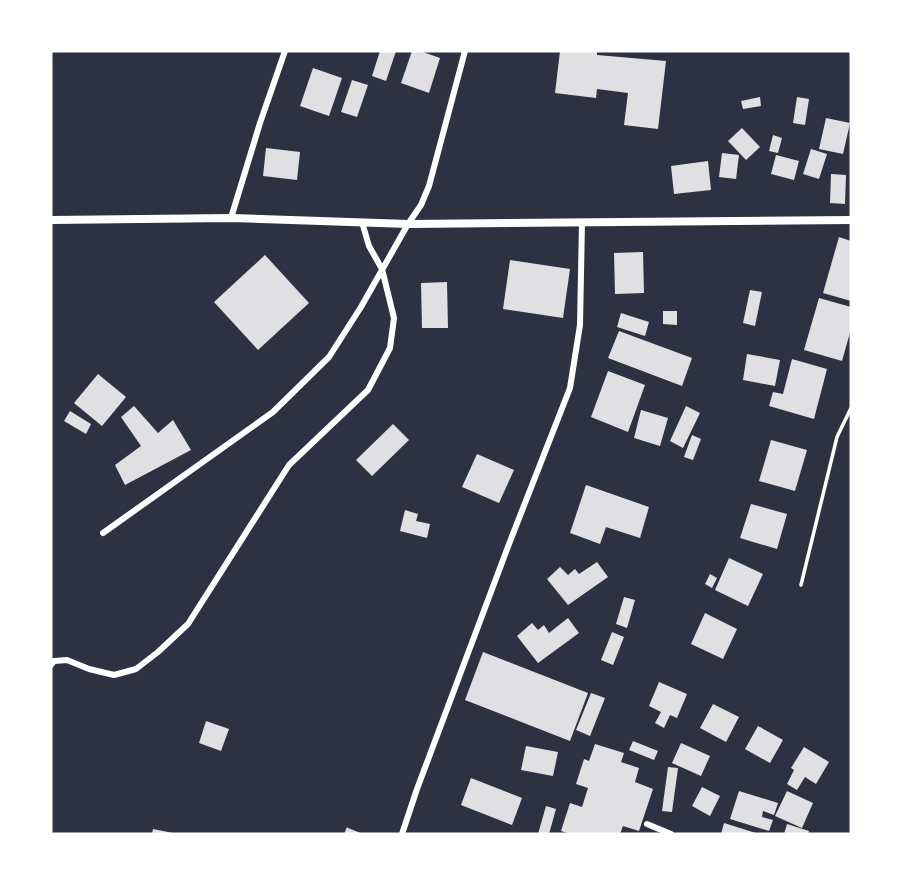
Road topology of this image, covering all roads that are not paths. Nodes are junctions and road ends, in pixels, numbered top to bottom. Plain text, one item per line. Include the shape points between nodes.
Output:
1 (285, 51) edge
2 (465, 51) edge
3 (231, 218) junction
4 (851, 219) edge
5 (51, 220) edge
6 (362, 222) junction
7 (582, 222) junction
8 (408, 224) junction
9 (382, 269) junction
10 (851, 408) edge
11 (103, 533) dead end
12 (801, 586) dead end
13 (51, 665) edge
14 (647, 824) dead end
15 (402, 834) edge
16 (671, 834) edge

1 - 3 street
2 - 8 street via 429,186
3 - 5 street
3 - 6 street
4 - 7 street
6 - 8 street
6 - 9 street
7 - 8 street
7 - 15 street via 580,325 570,388
8 - 9 street
9 - 11 street via 329,357 273,412
9 - 13 street via 394,318 390,348 368,390 289,465 188,624 136,669 114,675 67,660
10 - 12 lane via 837,437
14 - 16 street

